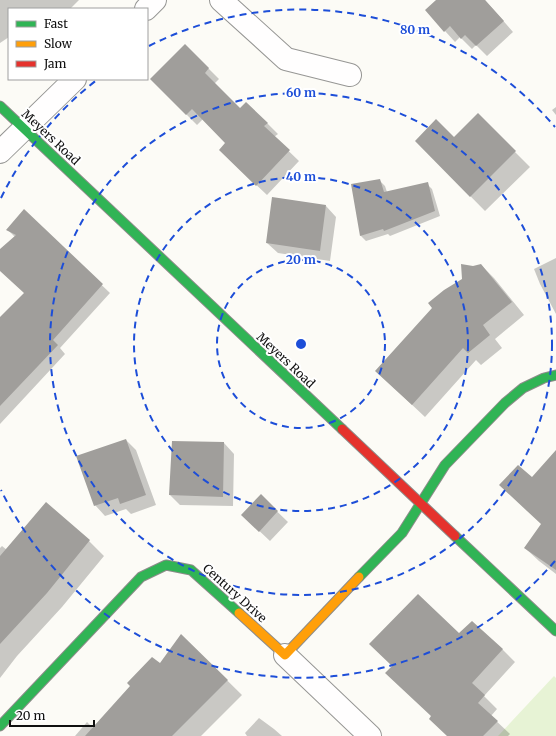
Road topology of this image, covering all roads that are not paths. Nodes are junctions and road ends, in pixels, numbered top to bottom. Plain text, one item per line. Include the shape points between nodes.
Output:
1 (155, 0) edge
2 (221, 0) edge
3 (147, 8) edge
4 (350, 75) dead end
5 (74, 80) edge
6 (0, 106) edge
7 (25, 129) junction
8 (0, 152) edge
9 (556, 375) edge
10 (420, 504) junction
11 (556, 631) edge
12 (285, 655) junction
13 (0, 726) edge
14 (370, 736) edge

1 - 3 street
2 - 4 street via 286,58
5 - 7 street
6 - 7 street, Meyers Road
7 - 8 street
7 - 10 street, Meyers Road
9 - 10 street via 523,388 505,403 445,465
10 - 11 street, Meyers Road
10 - 12 street via 402,533
12 - 13 street, Century Drive via 191,570 166,565 141,576
12 - 14 street

